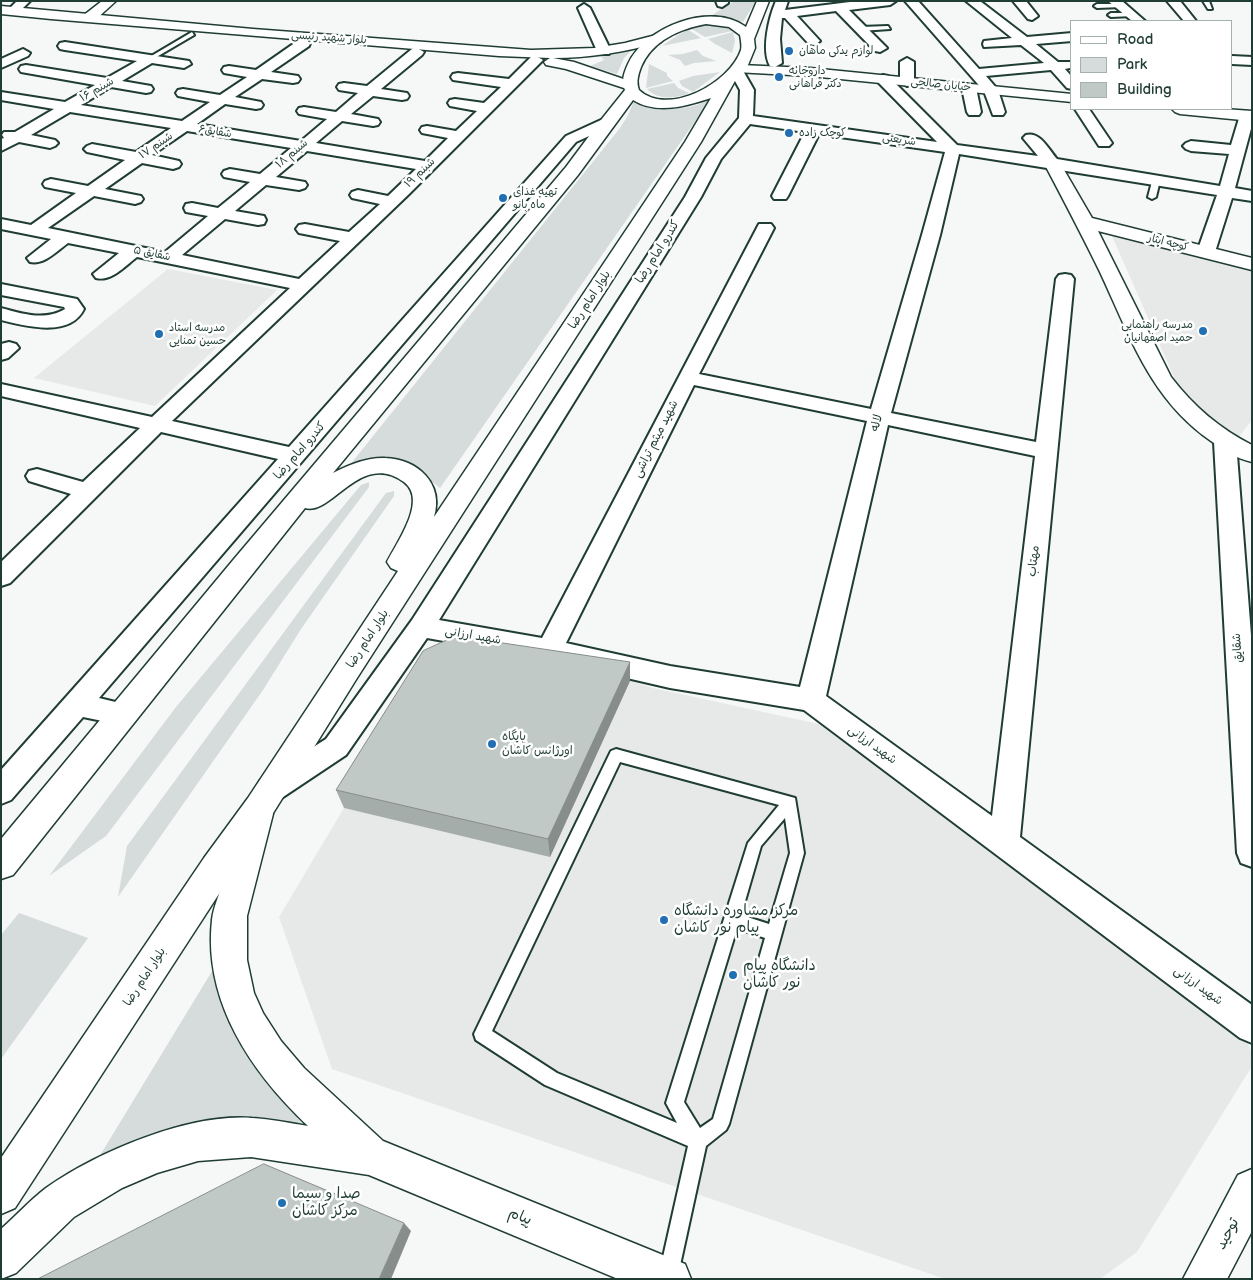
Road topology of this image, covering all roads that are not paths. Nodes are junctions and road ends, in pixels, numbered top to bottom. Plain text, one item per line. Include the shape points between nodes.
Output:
1 (24, 1) edge
2 (110, 1) edge
3 (763, 1) edge
4 (782, 1) edge
5 (890, 1) edge
6 (911, 1) edge
7 (972, 1) edge
8 (1019, 1) edge
9 (1173, 1) edge
10 (1206, 1) edge
11 (723, 2) edge
12 (1117, 3) edge
13 (828, 6) edge
14 (1097, 6) dead end
15 (584, 8) dead end
16 (1210, 8) dead end
17 (5, 13) edge
18 (782, 14) junction
19 (1111, 15) dead end
20 (1032, 16) dead end
21 (89, 18) junction
22 (1135, 18) edge
23 (1189, 20) edge
24 (684, 24) junction
25 (1060, 25) dead end
26 (860, 29) junction
27 (892, 33) joint
28 (192, 34) junction
29 (979, 34) dead end
30 (1070, 34) edge
31 (1070, 36) edge
32 (1019, 37) junction
33 (656, 38) junction
34 (814, 41) dead end
35 (304, 43) junction
36 (749, 43) junction
37 (989, 44) dead end
38 (65, 46) dead end
39 (604, 50) junction
40 (417, 52) junction
41 (584, 52) junction
42 (23, 53) dead end
43 (151, 58) junction
44 (536, 60) junction
45 (996, 60) dead end
46 (1233, 60) edge
47 (1252, 61) edge
48 (907, 62) dead end
49 (966, 62) junction
50 (775, 63) junction
51 (1, 64) edge
52 (184, 64) dead end
53 (569, 65) junction
54 (1070, 65) edge
55 (1054, 66) junction
56 (26, 69) dead end
57 (229, 70) dead end
58 (810, 72) junction
59 (976, 73) junction
60 (259, 74) junction
61 (735, 74) junction
62 (458, 77) dead end
63 (293, 79) dead end
64 (884, 79) junction
65 (907, 82) junction
66 (109, 83) junction
67 (1070, 83) edge
68 (512, 84) junction
69 (344, 87) dead end
70 (969, 88) junction
71 (146, 89) dead end
72 (631, 89) junction
73 (991, 90) junction
74 (369, 91) junction
75 (183, 93) dead end
76 (1, 96) edge
77 (402, 96) dead end
78 (1070, 98) edge
79 (223, 100) junction
80 (455, 103) dead end
81 (256, 105) dead end
82 (67, 107) junction
83 (488, 108) junction
84 (1083, 110) edge
85 (1205, 110) edge
86 (1223, 111) edge
87 (304, 112) dead end
88 (974, 112) dead end
89 (998, 112) dead end
90 (1250, 116) edge
91 (338, 117) junction
92 (746, 119) junction
93 (373, 122) dead end
94 (606, 123) junction
95 (184, 127) junction
96 (814, 128) junction
97 (427, 130) dead end
98 (1, 134) edge
99 (459, 136) junction
100 (17, 137) junction
101 (1031, 138) dead end
102 (50, 143) dead end
103 (1104, 143) dead end
104 (304, 145) junction
105 (1, 146) edge
106 (1190, 146) dead end
107 (953, 148) junction
108 (92, 150) dead end
109 (1236, 150) junction
110 (683, 154) junction
111 (139, 158) junction
112 (714, 158) junction
113 (1052, 163) junction
114 (173, 164) dead end
115 (428, 166) junction
116 (230, 174) dead end
117 (262, 180) junction
118 (1156, 180) junction
119 (51, 184) dead end
120 (299, 185) dead end
121 (90, 191) junction
122 (1226, 192) junction
123 (358, 195) dead end
124 (780, 196) dead end
125 (1252, 196) edge
126 (1152, 197) dead end
127 (135, 198) dead end
128 (391, 201) junction
129 (192, 208) dead end
130 (221, 214) junction
131 (258, 220) dead end
132 (1085, 222) junction
133 (2, 225) edge
134 (765, 228) dead end
135 (33, 230) junction
136 (305, 230) dead end
137 (65, 237) junction
138 (352, 238) junction
139 (133, 251) junction
140 (1206, 252) junction
141 (36, 258) dead end
142 (168, 258) junction
143 (1252, 264) edge
144 (102, 274) dead end
145 (1065, 279) dead end
146 (302, 285) junction
147 (1, 289) edge
148 (1, 314) edge
149 (686, 378) junction
150 (1, 390) edge
151 (879, 417) junction
152 (157, 424) junction
153 (1225, 442) junction
154 (1046, 451) junction
155 (1252, 455) edge
156 (296, 456) junction
157 (37, 476) dead end
158 (88, 491) junction
159 (6, 566) edge
160 (243, 566) junction
161 (422, 627) junction
162 (549, 650) junction
163 (340, 682) junction
164 (811, 700) junction
165 (77, 704) junction
166 (122, 714) junction
167 (1, 791) edge
168 (265, 799) junction
169 (790, 802) junction
170 (1004, 843) junction
171 (1252, 853) edge
172 (1, 864) edge
173 (731, 919) junction
174 (775, 934) junction
175 (1252, 1026) edge
176 (698, 1141) junction
177 (370, 1155) junction
178 (1252, 1189) edge
179 (1, 1194) edge
180 (1, 1258) edge
181 (652, 1275) edge
182 (1204, 1279) edge

1 - 17 street
2 - 21 main road
3 - 36 main road
4 - 18 street
5 - 13 street
6 - 49 street
7 - 32 street
8 - 20 street
9 - 23 street
10 - 16 lane
11 - 24 main road
12 - 14 lane
12 - 22 street
13 - 18 street
13 - 26 street
15 - 39 street
17 - 21 main road, بلوار شهید رئیسی
17 - 28 main road, بلوار شهید رئیسی
18 - 34 street
18 - 50 street via 772,46
19 - 22 lane
21 - 41 main road, بلوار شهید رئیسی via 531,53
24 - 33 main road
24 - 36 main road via 706,20 729,21 744,28
25 - 30 street
26 - 27 lane
26 - 27 street via 876,44
28 - 35 main road, بلوار شهید رئیسی
28 - 43 lane, شبنم ۱۶
29 - 32 street
31 - 32 street
32 - 37 street
32 - 55 street
33 - 39 main road, بلوار شهید رئیسی
33 - 72 main road via 633,70
35 - 40 main road, بلوار شهید رئیسی
35 - 60 street, شبنم ۱۷
36 - 50 main road
36 - 61 main road
38 - 43 street
39 - 41 main road, بلوار شهید رئیسی
40 - 44 main road, بلوار شهید رئیسی
40 - 74 street, شبنم ۱۸
41 - 53 main road via 590,58 580,64
42 - 51 street
43 - 52 street
43 - 66 street, شبنم ۱۶
44 - 53 main road, بلوار شهید رئیسی
44 - 68 street, شبنم ۱۹
45 - 49 street
46 - 47 street
48 - 65 street
49 - 59 street
50 - 58 main road
53 - 72 main road, بلوار شهید رئیسی
54 - 55 street
55 - 59 street
55 - 67 street
56 - 66 street
57 - 60 street
58 - 61 main road
58 - 64 main road, خیابان صالحی
59 - 73 street
60 - 63 street
60 - 79 street, شبنم ۱۷
61 - 72 main road via 708,95 677,104 647,101
61 - 92 street via 747,90
61 - 110 main road, بلوار امام رضا
62 - 68 street
64 - 65 main road, خیابان صالحی
64 - 107 street
65 - 70 main road, خیابان صالحی
66 - 71 street
66 - 82 street, شبنم ۱۶
68 - 83 street, شبنم ۱۹
69 - 74 street
70 - 73 main road, خیابان صالحی
70 - 88 street
72 - 94 main road
73 - 78 main road, خیابان صالحی
73 - 89 street
74 - 77 street
74 - 91 street, شبنم ۱۸
75 - 79 street
76 - 82 street, شقایق۶
79 - 81 street
79 - 95 street, شبنم ۱۷
80 - 83 street
82 - 95 street, شقایق۶
82 - 100 street, شبنم ۱۶
83 - 99 street, شبنم ۱۹
84 - 103 street
85 - 86 main road
86 - 90 main road
87 - 91 street
90 - 109 street
91 - 93 street
91 - 104 street, شبنم ۱۸
92 - 96 street, شریعتی
92 - 112 street, کندرو امام رضا
94 - 156 street, کندرو امام رضا via 571,139
94 - 160 main road via 572,171
95 - 104 street, شقایق۶
95 - 111 street, شبنم ۱۷
96 - 107 street, شریعتی
96 - 124 street
97 - 99 street
98 - 100 street
99 - 115 street, شبنم ۱۹
100 - 102 street
100 - 105 street, شبنم ۱۶
101 - 113 street
104 - 115 street, شقایق۶
104 - 117 street, شبنم ۱۸
106 - 109 street
107 - 113 street, شریعتی
107 - 151 street, لاله
108 - 111 street
109 - 122 street
110 - 112 street
110 - 163 main road, بلوار امام رضا
111 - 114 street
111 - 121 street, شبنم ۱۷
112 - 161 street, کندرو امام رضا via 688,205
113 - 118 street, شریعتی
113 - 132 main road
115 - 128 street, شبنم ۱۹
116 - 117 street
117 - 120 street
117 - 130 street, شبنم ۱۸
118 - 122 street, شریعتی
118 - 126 lane
119 - 121 street
121 - 127 street
121 - 135 street, شبنم ۱۷
122 - 125 street, شریعتی
122 - 140 street
123 - 128 street
128 - 138 street, شبنم ۱۹
129 - 130 street
130 - 131 street
130 - 142 street, شبنم ۱۸
132 - 140 main road, کوچه ایثار
132 - 153 main road via 1172,396
133 - 135 street, شقایق ۵
134 - 149 street, شهید میثم تراشی
135 - 137 street, شقایق ۵
136 - 138 street
137 - 139 street, شقایق ۵
137 - 141 street
138 - 146 street, شبنم ۱۹
139 - 142 street, شقایق ۵
139 - 144 street
140 - 143 main road, کوچه ایثار
142 - 146 street, شقایق ۵
145 - 154 street, مهتاب
146 - 152 street, شبنم ۱۹
147 - 148 street via 70,303 75,309 73,314 54,322 41,323
149 - 151 street
149 - 162 street, شهید میثم تراشی
150 - 152 street
151 - 154 street
151 - 164 street, لاله
152 - 156 street
152 - 158 street, شبنم ۱۹
153 - 155 main road
153 - 171 street, شقایق
154 - 170 street, مهتاب
156 - 165 street, کندرو امام رضا
157 - 158 street
158 - 159 street, شبنم ۱۹
160 - 163 main road via 323,490 350,474 372,467 394,467 407,472 420,483 425,498 420,522
160 - 166 main road
161 - 162 street, شهید ارزانی
161 - 168 street, کندرو امام رضا via 336,747
162 - 164 street, شهید ارزانی via 670,677
163 - 168 main road, بلوار امام رضا
164 - 170 street, شهید ارزانی
165 - 166 street
165 - 167 street, کندرو امام رضا
166 - 172 main road
168 - 177 main road via 230,918 228,950 242,1012 281,1072
168 - 179 main road, بلوار امام رضا
169 - 173 lane via 755,843
169 - 174 lane via 797,853
169 - 176 lane via 616,755 482,1034 551,1079
170 - 175 street, شهید ارزانی
173 - 174 lane
173 - 176 lane via 675,1103
174 - 176 lane via 720,1124
176 - 181 lane
177 - 180 main road via 251,1137 198,1141 108,1174 60,1204
177 - 181 main road, پیام
178 - 182 main road, توحید

